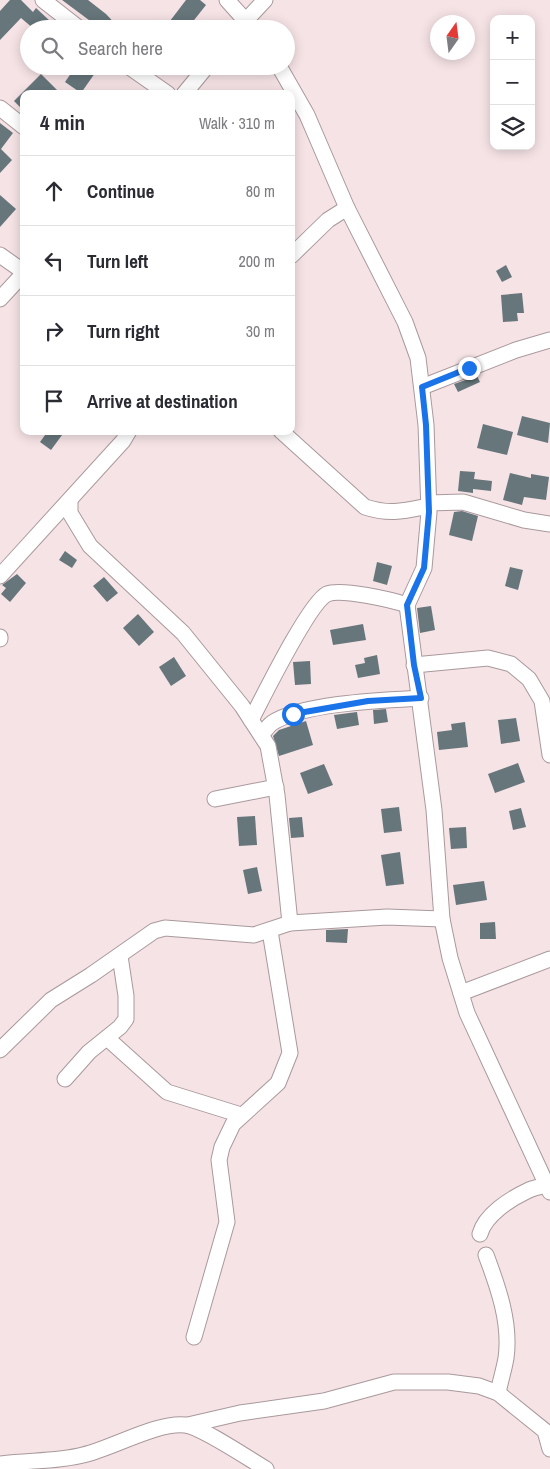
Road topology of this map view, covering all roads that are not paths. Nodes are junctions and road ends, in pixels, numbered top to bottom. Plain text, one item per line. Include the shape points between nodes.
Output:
1 (43, 0) edge
2 (227, 0) edge
3 (265, 0) edge
4 (69, 20) edge
5 (241, 20) edge
6 (249, 20) edge
7 (141, 75) edge
8 (200, 75) edge
9 (284, 75) edge
10 (162, 90) edge
11 (187, 90) edge
12 (293, 90) edge
13 (295, 94) edge
14 (0, 108) edge
15 (20, 124) edge
16 (347, 208) junction
17 (295, 252) edge
18 (0, 255) edge
19 (20, 270) edge
20 (20, 277) edge
21 (0, 299) edge
22 (550, 340) edge
23 (422, 387) junction
24 (127, 435) edge
25 (285, 435) edge
26 (70, 500) junction
27 (428, 505) junction
28 (550, 524) edge
29 (0, 576) edge
30 (407, 605) junction
31 (414, 665) junction
32 (421, 698) junction
33 (546, 701) edge
34 (251, 720) junction
35 (262, 734) junction
36 (550, 755) edge
37 (276, 787) junction
38 (215, 799) dead end
39 (442, 919) junction
40 (290, 923) junction
41 (270, 931) junction
42 (120, 956) junction
43 (550, 959) edge
44 (460, 992) junction
45 (107, 1038) junction
46 (0, 1050) edge
47 (65, 1078) dead end
48 (241, 1115) junction
49 (549, 1187) edge
50 (480, 1234) dead end
51 (486, 1255) dead end
52 (194, 1337) dead end
53 (498, 1393) junction
54 (188, 1425) junction
55 (550, 1449) edge
56 (0, 1464) edge
57 (266, 1469) edge

1 - 4 street
2 - 5 street
3 - 6 street
7 - 10 street
8 - 11 street
9 - 12 street
13 - 16 street
14 - 15 street
16 - 17 street via 328,220
16 - 23 street via 405,322 418,358
18 - 19 street
20 - 21 street
22 - 23 street
23 - 27 street
24 - 26 street
25 - 27 street via 365,507 383,513
26 - 29 street
26 - 34 street via 70,513 90,546 183,633
27 - 28 street via 463,502
27 - 30 street via 424,568
30 - 31 street
30 - 34 street via 360,594 328,594 320,600 296,636
31 - 32 street
31 - 33 street via 488,658 500,660 522,672
32 - 35 street via 368,701 293,714 272,723
32 - 39 street
33 - 36 street
34 - 35 street
35 - 37 street via 270,754
37 - 38 street
37 - 40 street
39 - 40 street via 387,917
39 - 44 street
40 - 41 street
41 - 42 street via 240,935 165,928 154,931
41 - 48 street via 290,1053 278,1083
42 - 45 street via 126,1019
42 - 46 street via 51,1000
43 - 44 street
44 - 49 street
45 - 47 street
45 - 48 street via 167,1092
48 - 52 street via 233,1124 219,1160 227,1222
49 - 50 street via 527,1190 509,1202 487,1219
51 - 53 street via 506,1326 506,1359
53 - 54 street via 479,1386 448,1382 394,1382 324,1401 240,1413
53 - 55 street via 545,1431
54 - 56 street via 171,1424 60,1461 23,1460
54 - 57 street

